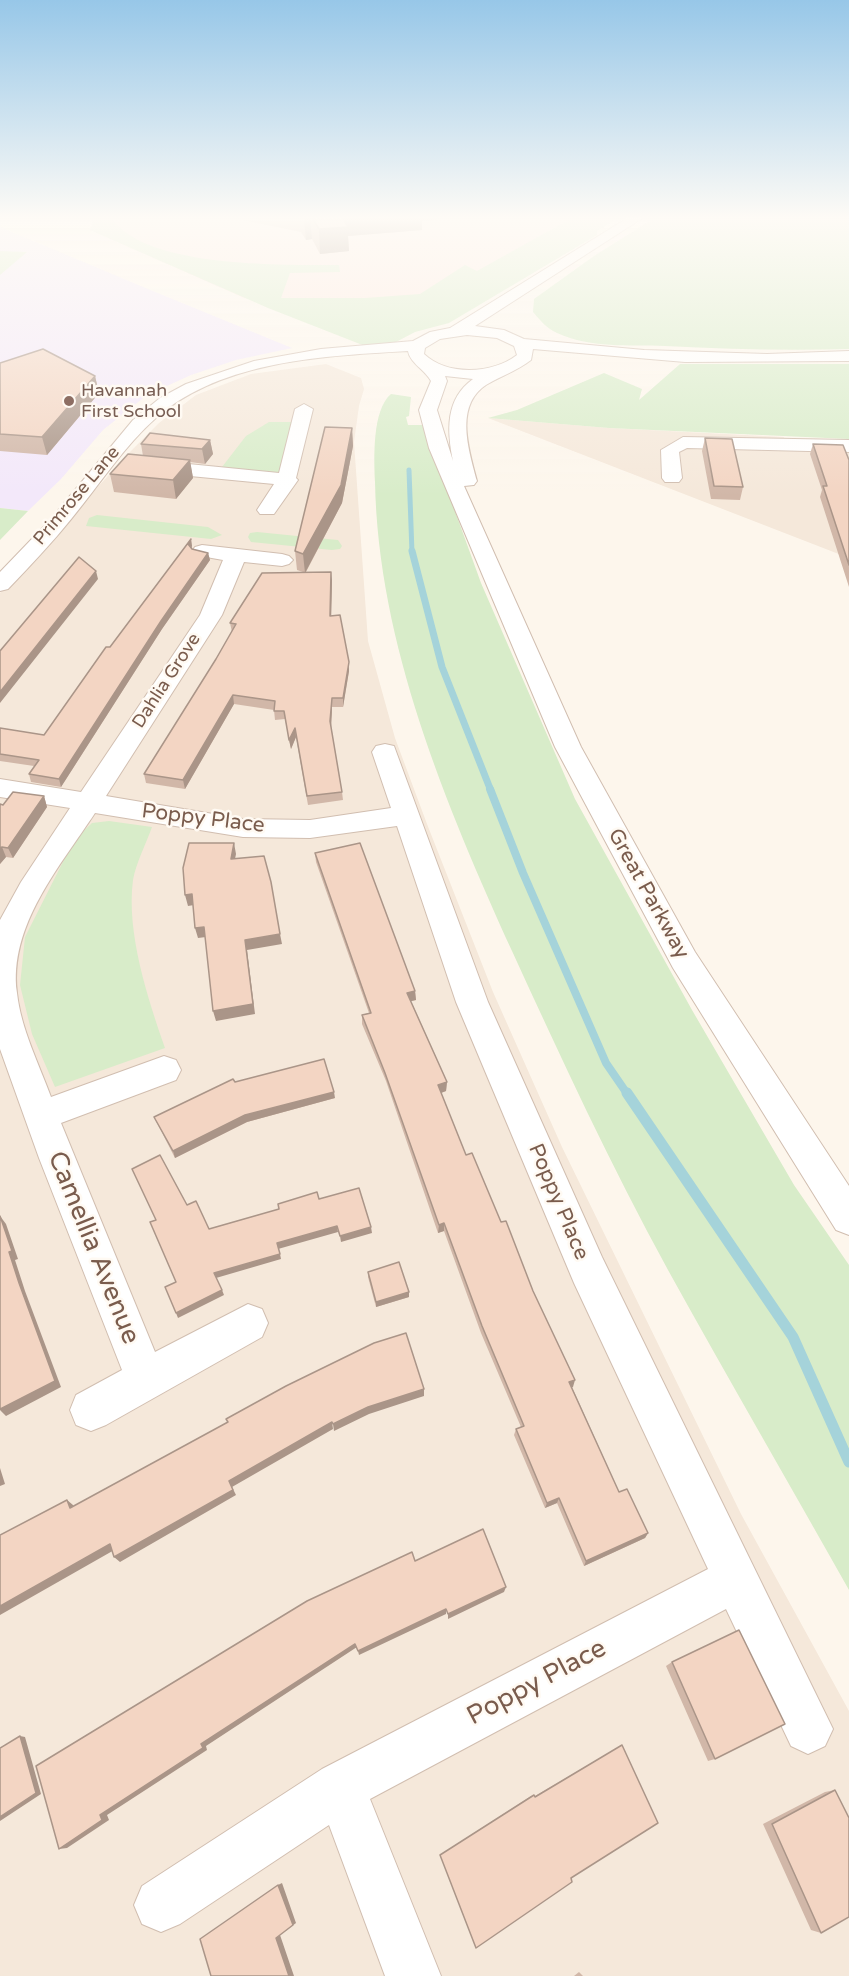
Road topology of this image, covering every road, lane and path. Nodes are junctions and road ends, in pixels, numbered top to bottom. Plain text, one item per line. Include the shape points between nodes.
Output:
1 (485, 311) edge
2 (509, 311) edge
3 (456, 331) junction
4 (499, 334) junction
5 (521, 343) junction
6 (417, 346) junction
7 (642, 355) junction
8 (849, 356) edge
9 (290, 361) junction
10 (521, 362) junction
11 (428, 365) junction
12 (497, 372) junction
13 (304, 409) dead end
14 (299, 431) junction
15 (319, 431) dead end
16 (849, 446) edge
17 (105, 462) junction
18 (672, 478) dead end
19 (288, 480) junction
20 (267, 510) dead end
21 (202, 551) edge
22 (482, 551) junction
23 (236, 555) junction
24 (282, 560) dead end
25 (0, 584) edge
26 (385, 753) dead end
27 (0, 788) edge
28 (87, 803) junction
29 (406, 815) junction
30 (164, 1070) dead end
31 (41, 1116) junction
32 (849, 1218) edge
33 (248, 1323) dead end
34 (146, 1380) junction
35 (91, 1410) dead end
36 (735, 1579) junction
37 (808, 1729) dead end
38 (340, 1787) junction
39 (161, 1905) dead end
40 (413, 1976) edge

1 - 3 street
2 - 4 street
3 - 4 street
3 - 6 street via 436,335
4 - 5 street
5 - 7 street
5 - 10 street via 526,353
6 - 9 street, Primrose Lane via 326,352
6 - 11 street, Great Parkway via 416,355
7 - 8 street via 769,359
7 - 10 street, Great Parkway via 561,356
9 - 11 street, Primrose Lane
9 - 17 street, Primrose Lane via 213,380 172,398 129,434
10 - 12 street, Great Parkway
11 - 12 street, Great Parkway via 462,374
11 - 22 street, Great Parkway via 439,381 429,402 429,418
12 - 22 street, Great Parkway via 472,387 463,399 457,423
13 - 14 street
14 - 15 street
14 - 19 street
16 - 18 street via 683,442 670,450
17 - 19 street
17 - 25 street, Primrose Lane via 74,505
19 - 20 street
21 - 23 street
22 - 32 street, Great Parkway via 567,747 684,960
23 - 24 street
23 - 28 street, Dahlia Grove via 211,615
26 - 29 street, Poppy Place
27 - 28 street, Poppy Place
28 - 29 street, Poppy Place via 243,828 309,829
28 - 31 street, Camellia Avenue via 31,889 9,930 2,957 4,1012
29 - 36 street, Poppy Place via 472,1002 588,1270
30 - 31 street
31 - 34 street, Camellia Avenue
33 - 34 street
34 - 35 street
36 - 37 street, Poppy Place
36 - 38 street, Poppy Place
38 - 39 street, Poppy Place
38 - 40 street

